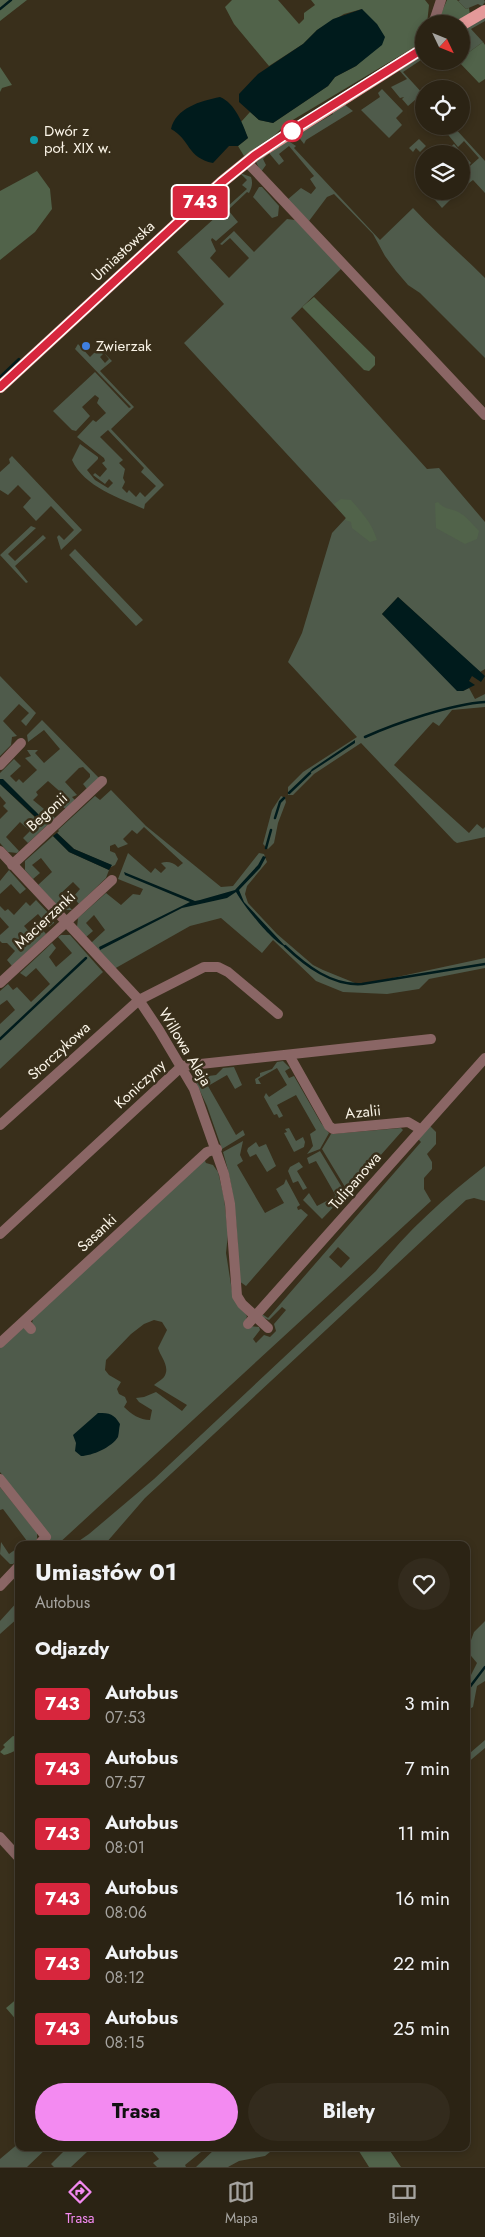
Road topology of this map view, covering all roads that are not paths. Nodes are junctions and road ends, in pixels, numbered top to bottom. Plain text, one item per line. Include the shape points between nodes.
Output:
1 (436, 2) edge
2 (485, 11) edge
3 (434, 15) edge
4 (470, 20) edge
5 (415, 54) edge
6 (246, 162) junction
7 (0, 387) edge
8 (485, 414) edge
9 (22, 743) dead end
10 (0, 765) edge
11 (102, 781) dead end
12 (0, 852) edge
13 (12, 865) junction
14 (112, 880) dead end
15 (65, 922) junction
16 (0, 983) edge
17 (139, 1000) junction
18 (278, 1014) dead end
19 (431, 1040) dead end
20 (289, 1055) junction
21 (485, 1058) edge
22 (182, 1066) junction
23 (0, 1125) edge
24 (420, 1129) junction
25 (217, 1149) junction
26 (0, 1234) edge
27 (252, 1320) junction
28 (24, 1321) junction
29 (268, 1328) dead end
30 (32, 1329) dead end
31 (0, 1343) edge
32 (0, 1479) edge
33 (42, 1541) edge
34 (15, 1570) edge
35 (0, 1586) edge
36 (0, 1837) edge
37 (15, 1854) edge

1 - 3 street
2 - 4 main road
5 - 6 main road, Umiastowska
6 - 7 main road, Umiastowska
6 - 8 street
9 - 10 street
11 - 13 street, Begonii
12 - 13 street, Willowa Aleja
13 - 15 street, Willowa Aleja
14 - 15 street, Macierzanki
15 - 16 street, Macierzanki
15 - 17 street, Willowa Aleja
17 - 18 street, Storczykowa via 204,967 218,967
17 - 22 street, Willowa Aleja
17 - 23 street, Storczykowa
19 - 20 street, Koniczyny
20 - 22 street, Koniczyny
20 - 24 street, Azalii via 329,1126 334,1129 408,1122
21 - 24 street, Tulipanowa
22 - 25 street, Willowa Aleja
22 - 26 street, Koniczyny
24 - 27 street, Tulipanowa
25 - 27 street, Willowa Aleja via 226,1181 230,1246 238,1296
25 - 28 street, Sasanki via 206,1152
27 - 29 street, Willowa Aleja
28 - 30 street
28 - 31 street, Sasanki
32 - 33 street via 46,1537
34 - 35 street
36 - 37 street

